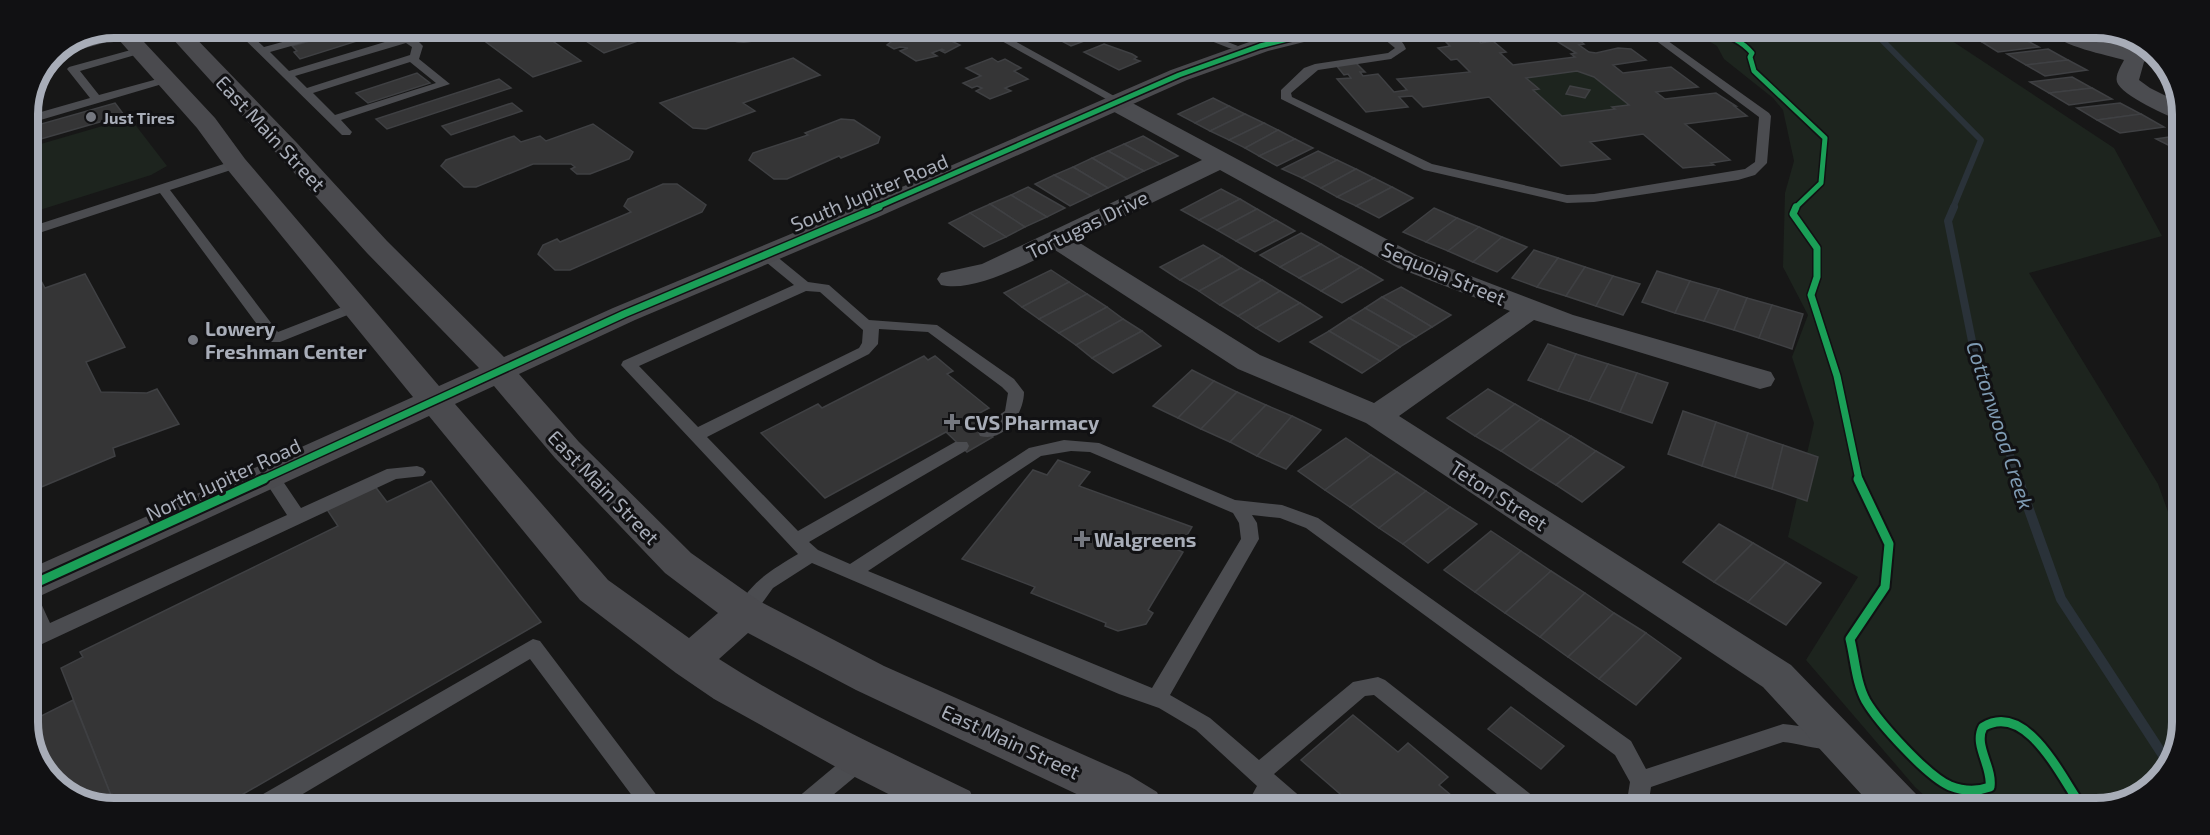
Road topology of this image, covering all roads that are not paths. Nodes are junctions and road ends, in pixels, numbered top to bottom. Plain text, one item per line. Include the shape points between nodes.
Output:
1 (123, 38) edge
2 (125, 38) edge
3 (128, 38) edge
4 (181, 38) edge
5 (247, 38) edge
6 (297, 38) edge
7 (306, 38) edge
8 (394, 38) edge
9 (412, 38) edge
10 (719, 38) edge
11 (748, 38) edge
12 (1001, 38) edge
13 (1210, 38) edge
14 (1292, 38) edge
15 (1390, 38) edge
16 (1658, 38) edge
17 (2074, 38) edge
18 (1233, 46) dead end
19 (71, 50) edge
20 (260, 50) junction
21 (2141, 52) edge
22 (2142, 52) edge
23 (412, 58) junction
24 (287, 75) junction
25 (165, 80) junction
26 (304, 92) junction
27 (97, 100) junction
28 (1117, 103) junction
29 (2172, 108) edge
30 (37, 117) edge
31 (333, 119) junction
32 (346, 132) dead end
33 (262, 155) junction
34 (1219, 160) junction
35 (163, 189) junction
36 (37, 230) edge
37 (1056, 239) junction
38 (765, 254) junction
39 (951, 279) dead end
40 (804, 286) junction
41 (355, 308) junction
42 (1531, 309) junction
43 (867, 324) junction
44 (498, 372) junction
45 (1760, 379) dead end
46 (432, 401) junction
47 (1377, 416) junction
48 (986, 432) dead end
49 (696, 435) junction
50 (961, 446) dead end
51 (417, 472) dead end
52 (270, 475) junction
53 (1239, 507) junction
54 (298, 517) junction
55 (796, 541) junction
56 (811, 555) junction
57 (852, 572) junction
58 (38, 582) edge
59 (745, 612) junction
60 (38, 618) edge
61 (45, 634) junction
62 (38, 638) edge
63 (690, 661) junction
64 (1157, 699) junction
65 (1850, 754) junction
66 (860, 759) junction
67 (1264, 779) junction
68 (1641, 780) junction
69 (276, 798) edge
70 (648, 798) edge
71 (813, 798) edge
72 (940, 798) edge
73 (1128, 798) edge
74 (1259, 798) edge
75 (1286, 798) edge
76 (1519, 798) edge
77 (1638, 798) edge
78 (1892, 798) edge

1 - 19 lane
2 - 27 lane via 73,69
3 - 25 main road, East Main Street
4 - 33 main road, East Main Street
5 - 20 lane
6 - 20 lane
7 - 20 lane
8 - 24 lane
9 - 23 lane via 418,46 416,57
10 - 11 lane via 738,41
12 - 28 lane
13 - 18 lane
14 - 28 main road, South Jupiter Road via 1218,61
15 - 16 lane via 1400,45 1397,54 1315,67 1285,92 1287,99 1428,167 1567,199 1738,176 1757,168 1761,163 1765,116
17 - 21 street
20 - 24 lane
22 - 29 street via 2128,74 2128,82
23 - 26 lane
23 - 31 lane via 444,84
24 - 26 lane
25 - 27 lane
25 - 33 main road, East Main Street via 206,123
26 - 31 lane
27 - 30 lane
28 - 34 street, Sequoia Street
28 - 38 main road, South Jupiter Road
31 - 32 lane
33 - 35 lane
33 - 41 main road, East Main Street
33 - 44 main road, East Main Street via 377,247 482,351
34 - 37 street, Tortugas Drive
34 - 42 street, Sequoia Street via 1408,262
35 - 36 lane
35 - 41 lane via 275,339
37 - 39 street, Tortugas Drive via 991,270
37 - 47 street, Teton Street via 1249,362
38 - 40 lane
38 - 44 main road, South Jupiter Road
40 - 43 lane via 824,288
40 - 49 lane via 629,366
41 - 46 main road, East Main Street
42 - 45 street, Sequoia Street
42 - 47 street
43 - 48 lane via 932,328 1008,383 1016,392 1017,406 1011,417
43 - 49 lane via 873,336 864,351
44 - 46 main road, South Jupiter Road
44 - 59 main road, East Main Street via 567,450 678,563
46 - 52 main road, North Jupiter Road
46 - 63 main road, East Main Street via 594,590
47 - 65 street, Teton Street via 1777,676
49 - 55 lane
50 - 55 lane
51 - 54 lane via 393,473
52 - 54 lane
52 - 58 main road, North Jupiter Road
53 - 57 lane via 1093,447 1053,446 1018,462
53 - 64 lane via 1248,523 1250,539
53 - 68 lane via 1282,512 1312,523 1623,748
54 - 61 lane
55 - 56 lane
56 - 57 lane
56 - 59 lane via 766,583
57 - 64 lane
59 - 63 main road
59 - 73 main road, East Main Street via 870,678
60 - 61 lane
61 - 62 lane
63 - 66 main road, East Main Street via 729,687
64 - 67 lane via 1203,724
65 - 68 lane via 1828,741 1783,734
65 - 78 street, Teton Street
66 - 71 lane
66 - 72 main road, East Main Street
67 - 74 lane
67 - 75 lane
67 - 76 lane via 1360,688 1378,686
68 - 77 lane
69 - 70 lane via 533,648

